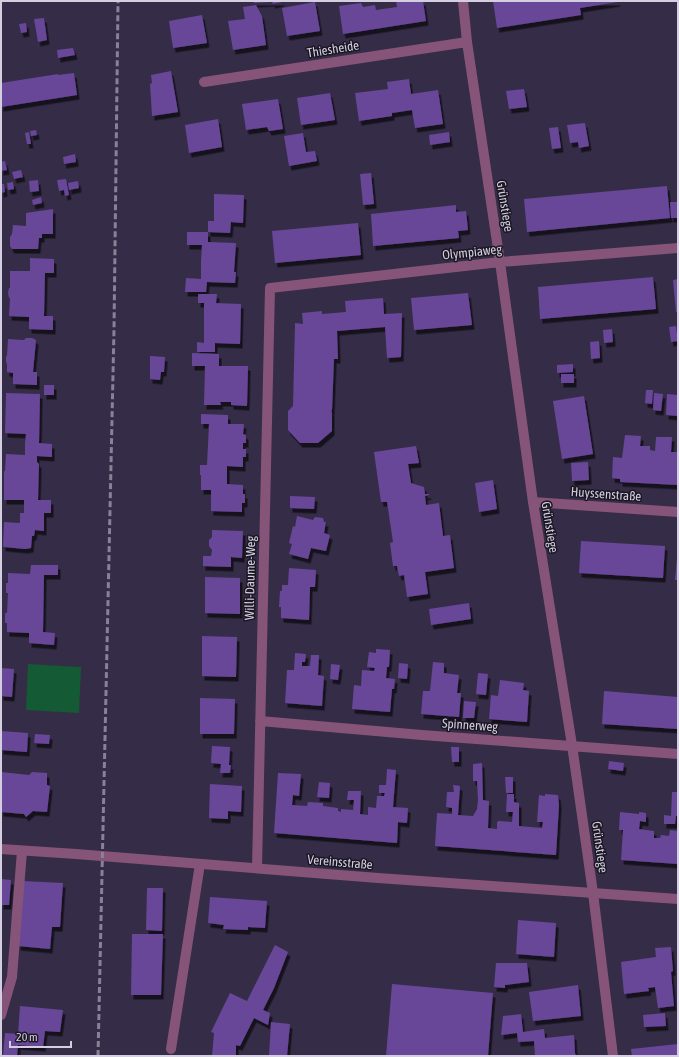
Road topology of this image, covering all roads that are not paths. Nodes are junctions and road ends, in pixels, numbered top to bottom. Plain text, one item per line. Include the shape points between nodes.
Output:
1 (463, 1) edge
2 (467, 42) junction
3 (204, 82) dead end
4 (678, 248) edge
5 (500, 262) junction
6 (270, 288) joint
7 (533, 502) junction
8 (678, 512) edge
9 (260, 721) junction
10 (572, 745) junction
11 (678, 754) edge
12 (1, 850) edge
13 (22, 851) junction
14 (200, 864) junction
15 (257, 868) junction
16 (593, 893) junction
17 (678, 899) edge
18 (1, 1016) edge
19 (171, 1049) dead end
20 (613, 1056) edge

1 - 2 street, Grünstiege
2 - 3 street, Thiesheide
2 - 5 street, Grünstiege
4 - 5 street, Olympiaweg
5 - 6 street, Olympiaweg
5 - 7 street, Grünstiege
6 - 9 street, Willi-Daume-Weg
7 - 8 street, Huyssenstraße
7 - 10 street, Grünstiege
9 - 10 street, Spinnerweg
9 - 15 street, Willi-Daume-Weg
10 - 11 street, Spinnerweg
10 - 16 street, Grünstiege
12 - 13 street, Vereinsstraße
13 - 14 street, Vereinsstraße
13 - 18 street via 12,977
14 - 15 street, Vereinsstraße
14 - 19 street
15 - 16 street, Vereinsstraße
16 - 17 street, Vereinsstraße
16 - 20 street, Grünstiege

